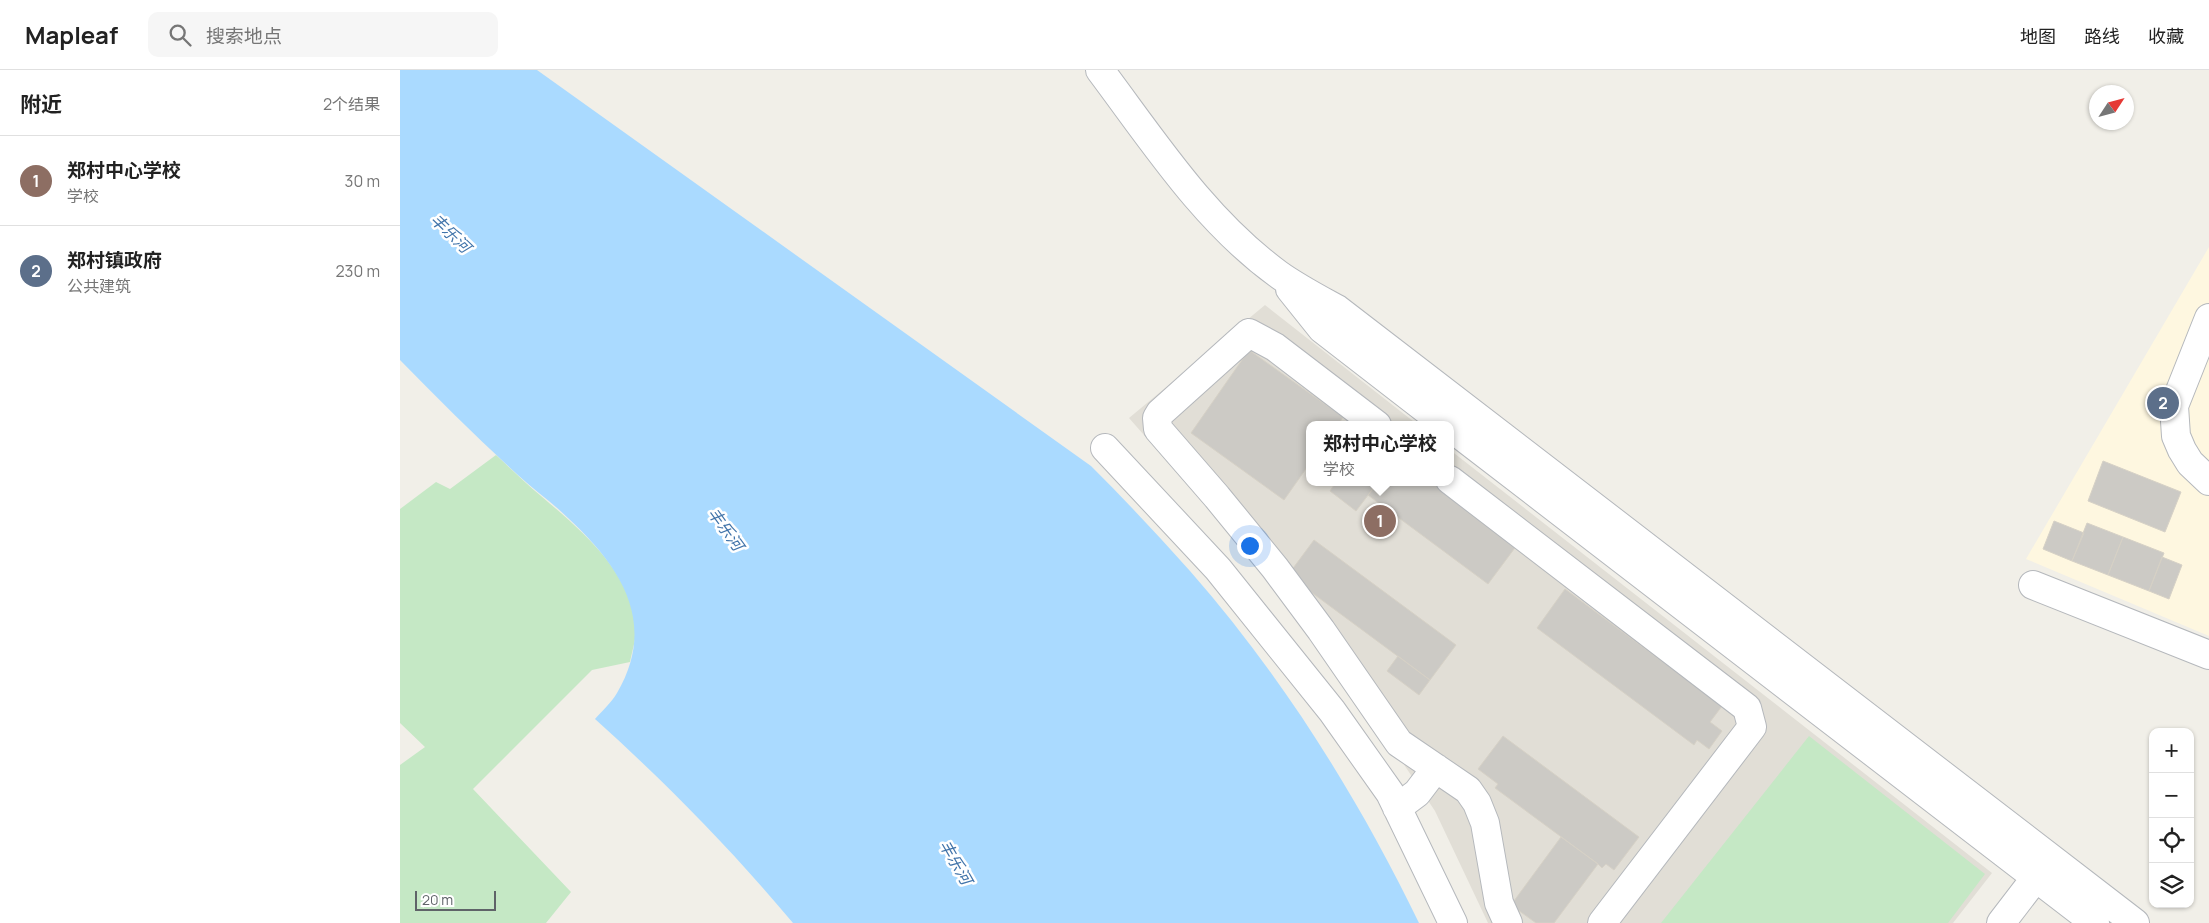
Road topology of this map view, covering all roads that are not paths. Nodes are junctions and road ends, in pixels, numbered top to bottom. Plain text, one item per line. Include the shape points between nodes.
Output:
1 (1100, 70) edge
2 (1278, 274) junction
3 (2209, 318) edge
4 (1372, 421) edge
5 (1441, 421) edge
6 (1454, 431) edge
7 (1105, 448) dead end
8 (2209, 482) edge
9 (1454, 483) edge
10 (1585, 531) junction
11 (1559, 564) junction
12 (2033, 585) dead end
13 (2207, 650) edge
14 (1436, 768) junction
15 (1397, 808) junction
16 (2043, 868) junction
17 (1452, 923) edge
18 (1508, 923) edge
19 (1602, 923) edge
20 (2001, 923) edge
21 (2095, 923) edge
22 (2135, 923) edge

1 - 2 street via 1194,196 1236,239
2 - 5 street via 1322,329
2 - 16 street via 1336,309
3 - 8 street via 2174,406 2176,436 2182,450
4 - 14 street via 1275,347 1249,333 1160,412 1156,423 1275,568 1399,743
6 - 10 street
7 - 15 street via 1206,555 1271,632 1332,711 1390,793
9 - 11 street
10 - 11 street
10 - 16 street
11 - 19 street via 1747,708 1752,727
12 - 13 street
14 - 15 street via 1417,793
14 - 18 street via 1468,790 1477,803 1485,823 1498,904
15 - 17 street
16 - 20 street
16 - 21 street
16 - 22 street

